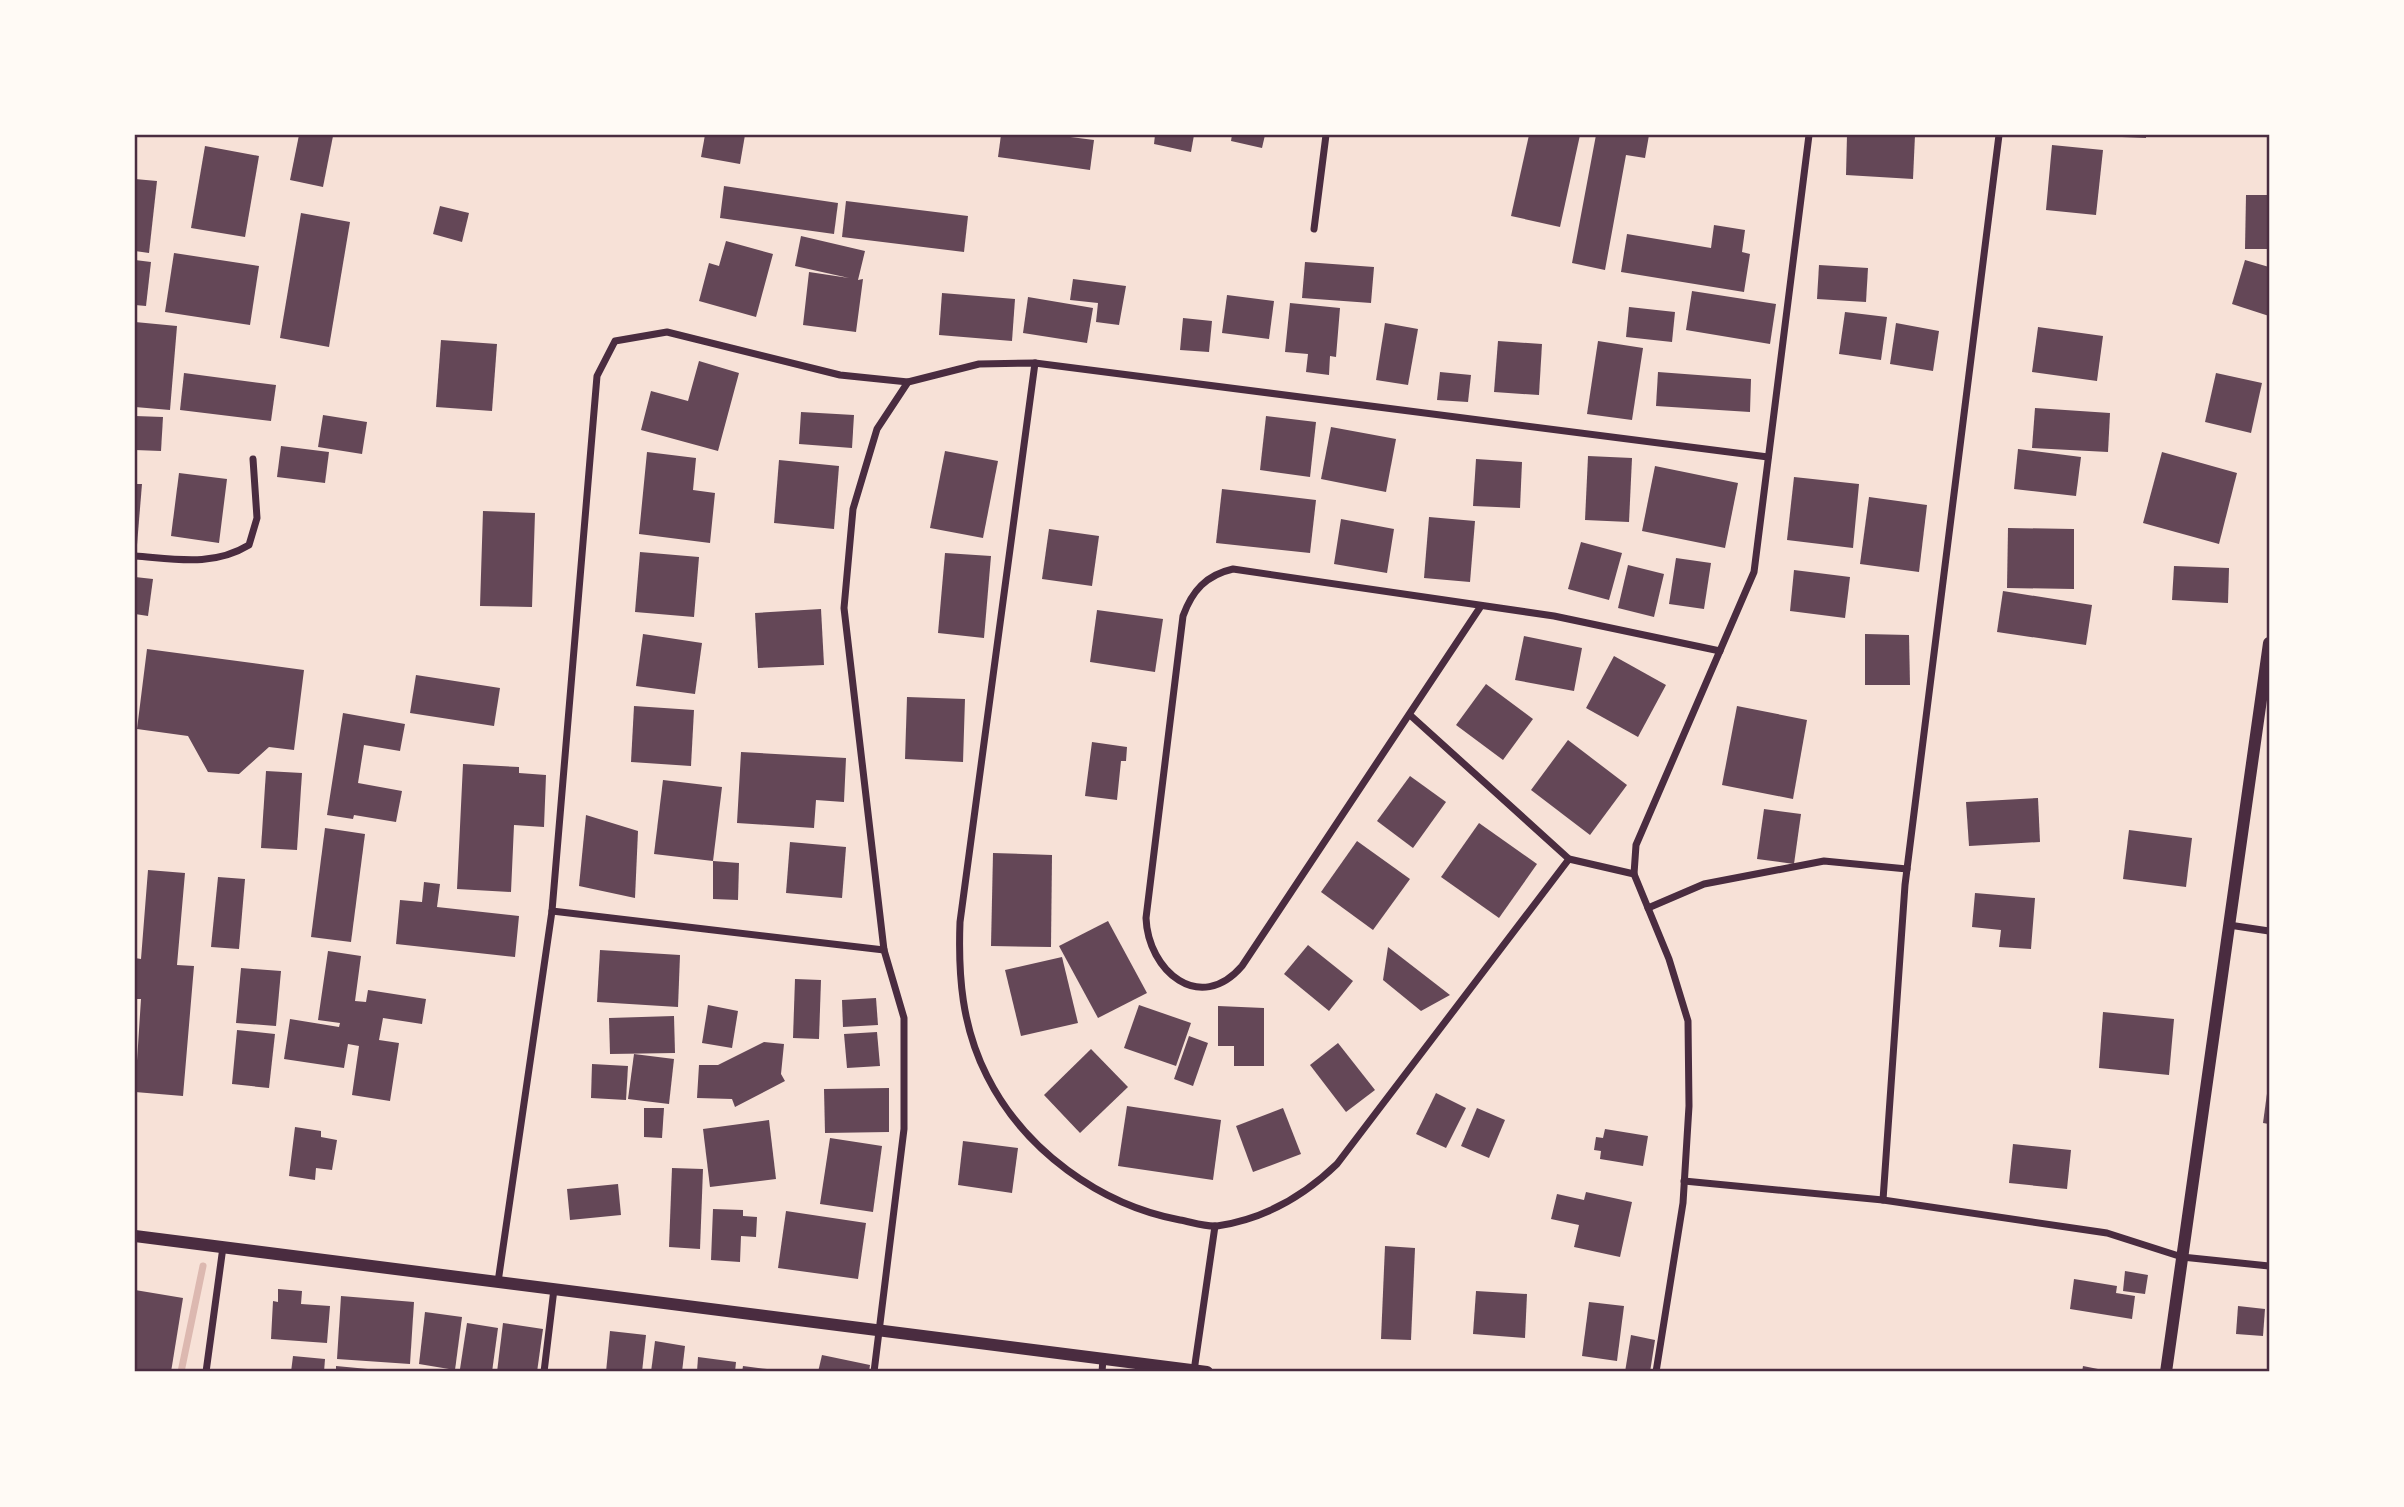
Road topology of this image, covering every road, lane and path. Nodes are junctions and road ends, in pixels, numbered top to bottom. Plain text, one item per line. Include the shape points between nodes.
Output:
1 (1326, 135) edge
2 (1809, 135) edge
3 (1999, 135) edge
4 (1314, 229) dead end
5 (1035, 363) junction
6 (908, 382) junction
7 (1768, 457) junction
8 (253, 459) dead end
9 (135, 556) edge
10 (1482, 606) junction
11 (2269, 643) edge
12 (1720, 652) junction
13 (1410, 715) junction
14 (1569, 859) junction
15 (1907, 869) junction
16 (1634, 874) junction
17 (1648, 908) junction
18 (552, 911) junction
19 (2229, 925) junction
20 (2269, 931) edge
21 (884, 950) junction
22 (1684, 1181) junction
23 (1883, 1200) junction
24 (1215, 1226) junction
25 (135, 1236) edge
26 (223, 1247) junction
27 (2182, 1257) junction
28 (2269, 1266) edge
29 (498, 1282) junction
30 (554, 1289) junction
31 (878, 1330) junction
32 (1102, 1365) edge
33 (1200, 1371) edge
34 (206, 1372) edge
35 (544, 1372) edge
36 (874, 1372) edge
37 (1656, 1372) edge
38 (2166, 1372) edge

1 - 4 street
2 - 7 street
3 - 15 street
5 - 6 street via 979,364
5 - 7 street
5 - 24 street via 960,922 958,978 969,1032 988,1077 1010,1112 1045,1153 1083,1183 1153,1215
6 - 18 street via 840,375 667,332 615,341 597,376
6 - 21 street via 877,429 853,509 844,608
7 - 12 street via 1754,572
8 - 9 street via 257,518 249,545 230,556 197,561
10 - 12 street via 1554,616
10 - 13 street
10 - 13 street via 1233,569 1196,588 1182,616 1146,918 1150,946 1170,974 1200,988 1233,977
11 - 19 street
12 - 16 street via 1636,845
13 - 14 street
14 - 16 street
14 - 24 street via 1338,1164 1284,1206
15 - 17 street via 1824,861 1704,884
15 - 23 street
16 - 17 street
17 - 22 street via 1670,959 1688,1021
18 - 21 street
18 - 29 street
19 - 20 street
19 - 27 street
21 - 31 street via 904,1018 904,1129
22 - 23 street
22 - 37 street
23 - 27 street via 2107,1233
24 - 33 street
25 - 26 street
26 - 29 street
26 - 34 street
27 - 28 street
27 - 38 street
29 - 30 street
30 - 31 street
30 - 35 street
31 - 32 street
31 - 36 street
32 - 33 street

